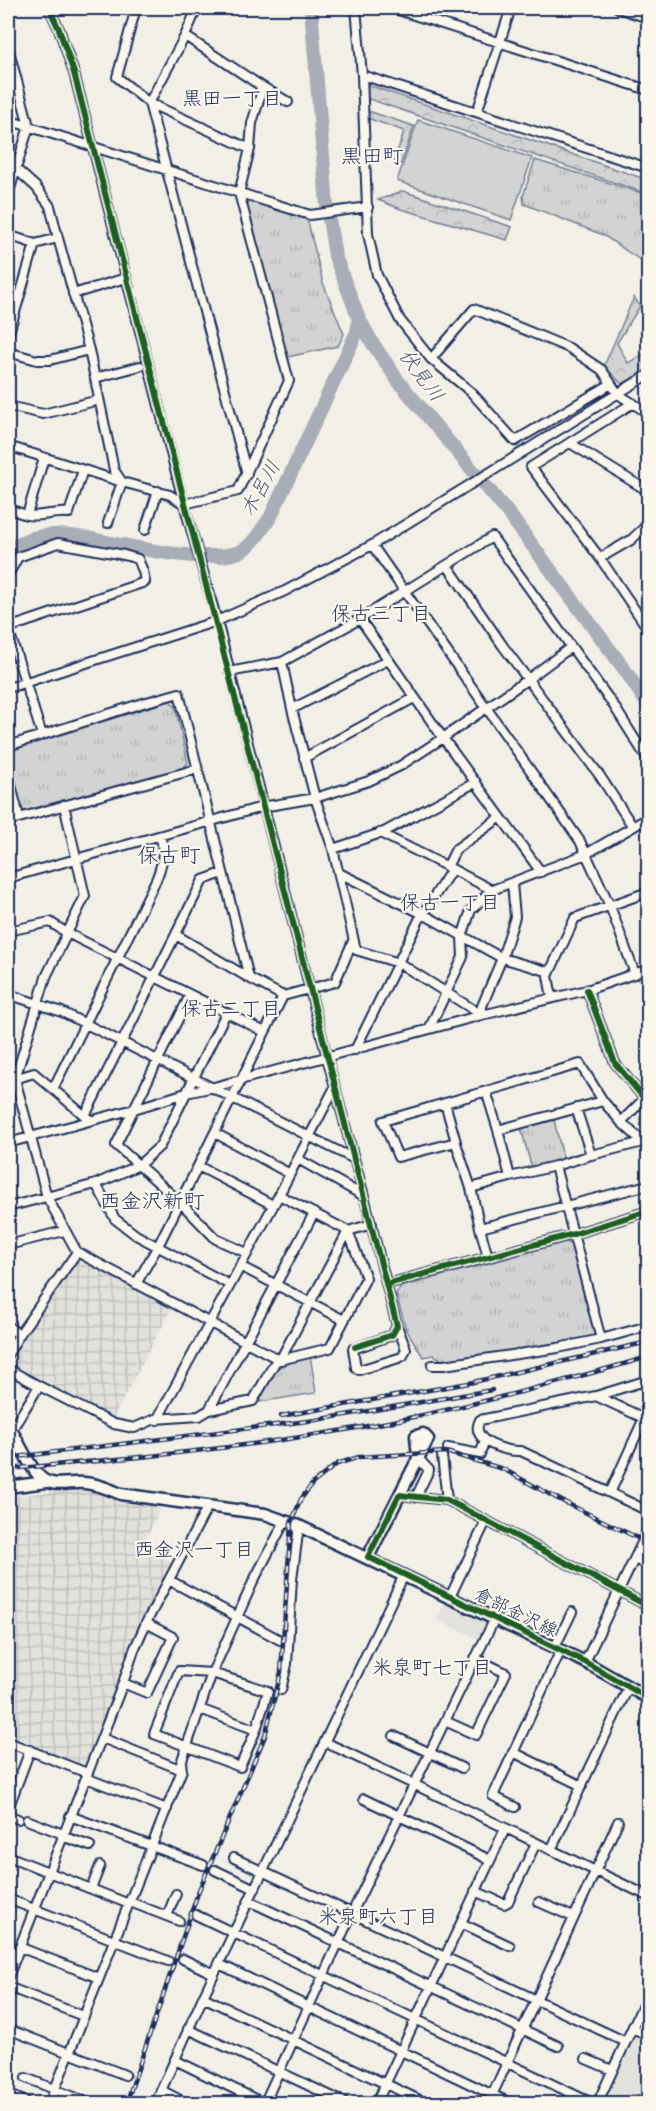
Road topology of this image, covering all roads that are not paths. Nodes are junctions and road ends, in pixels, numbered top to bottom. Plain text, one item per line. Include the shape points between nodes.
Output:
1 (51, 8) edge
2 (136, 8) edge
3 (197, 8) edge
4 (356, 8) edge
5 (392, 8) edge
6 (511, 8) edge
7 (618, 8) edge
8 (648, 18) edge
9 (185, 36) junction
10 (500, 42) junction
11 (8, 47) edge
12 (362, 75) junction
13 (261, 86) junction
14 (648, 90) edge
15 (288, 102) dead end
16 (149, 103) junction
17 (477, 112) junction
18 (8, 120) edge
19 (29, 126) junction
20 (92, 146) junction
21 (250, 149) junction
22 (648, 168) edge
23 (16, 169) junction
24 (168, 171) junction
25 (239, 193) junction
26 (8, 195) edge
27 (368, 207) junction
28 (8, 236) edge
29 (58, 238) junction
30 (35, 244) junction
31 (126, 278) junction
32 (73, 294) junction
33 (8, 336) edge
34 (89, 350) junction
35 (8, 352) edge
36 (431, 359) junction
37 (140, 366) dead end
38 (648, 375) edge
39 (94, 378) junction
40 (611, 384) junction
41 (618, 394) junction
42 (99, 400) junction
43 (633, 403) junction
44 (8, 406) edge
45 (648, 413) edge
46 (570, 443) junction
47 (8, 448) edge
48 (44, 458) junction
49 (82, 470) junction
50 (247, 474) junction
51 (122, 482) junction
52 (158, 491) junction
53 (648, 491) edge
54 (184, 504) junction
55 (8, 509) edge
56 (27, 515) junction
57 (108, 523) dead end
58 (648, 527) edge
59 (145, 530) dead end
60 (372, 545) junction
61 (600, 558) junction
62 (447, 565) junction
63 (8, 575) edge
64 (404, 591) junction
65 (360, 619) junction
66 (216, 621) junction
67 (8, 626) edge
68 (648, 629) edge
69 (571, 647) junction
70 (388, 660) junction
71 (282, 662) junction
72 (229, 672) junction
73 (528, 679) junction
74 (26, 682) junction
75 (8, 688) edge
76 (414, 698) junction
77 (487, 708) junction
78 (292, 709) junction
79 (42, 735) junction
80 (443, 738) junction
81 (8, 746) edge
82 (304, 758) junction
83 (648, 760) edge
84 (197, 769) junction
85 (8, 773) edge
86 (476, 782) junction
87 (315, 798) junction
88 (64, 805) junction
89 (262, 807) junction
90 (19, 818) junction
91 (501, 818) junction
92 (648, 818) edge
93 (8, 821) edge
94 (210, 822) junction
95 (633, 827) junction
96 (380, 833) junction
97 (160, 836) junction
98 (333, 849) junction
99 (586, 854) junction
100 (77, 859) junction
101 (449, 868) junction
102 (541, 872) junction
103 (223, 873) junction
104 (339, 873) junction
105 (8, 878) edge
106 (512, 883) junction
107 (492, 890) junction
108 (648, 892) edge
109 (610, 906) junction
110 (423, 914) junction
111 (8, 931) edge
112 (67, 933) junction
113 (176, 935) junction
114 (462, 937) junction
115 (354, 940) junction
116 (119, 958) junction
117 (502, 958) junction
118 (399, 963) junction
119 (648, 969) edge
120 (550, 972) junction
121 (635, 974) junction
122 (154, 977) junction
123 (249, 978) junction
124 (310, 990) junction
125 (587, 990) junction
126 (446, 992) junction
127 (8, 994) edge
128 (190, 995) junction
129 (283, 996) junction
130 (552, 998) junction
131 (39, 1005) junction
132 (226, 1013) junction
133 (482, 1015) junction
134 (84, 1023) junction
135 (429, 1029) junction
136 (265, 1032) junction
137 (121, 1042) junction
138 (355, 1050) junction
139 (327, 1057) junction
140 (158, 1060) junction
141 (194, 1078) junction
142 (242, 1079) junction
143 (11, 1080) edge
144 (214, 1087) junction
145 (335, 1087) junction
146 (53, 1089) junction
147 (486, 1091) junction
148 (186, 1092) junction
149 (232, 1097) junction
150 (603, 1101) junction
151 (646, 1101) edge
152 (444, 1103) junction
153 (576, 1108) junction
154 (134, 1109) junction
155 (88, 1118) junction
156 (621, 1122) junction
157 (498, 1130) junction
158 (215, 1133) junction
159 (310, 1136) junction
160 (30, 1138) junction
161 (455, 1140) junction
162 (8, 1143) edge
163 (646, 1144) edge
164 (591, 1155) junction
165 (298, 1159) junction
166 (354, 1159) junction
167 (139, 1165) junction
168 (198, 1166) junction
169 (555, 1166) junction
170 (290, 1174) junction
171 (510, 1177) junction
172 (96, 1184) junction
173 (648, 1185) edge
174 (471, 1188) junction
175 (279, 1195) junction
176 (364, 1196) junction
177 (47, 1197) junction
178 (180, 1202) junction
179 (273, 1205) junction
180 (8, 1207) edge
181 (566, 1207) junction
182 (648, 1211) edge
183 (314, 1213) junction
184 (372, 1224) junction
185 (480, 1228) junction
186 (64, 1231) junction
187 (348, 1231) junction
188 (574, 1234) junction
189 (8, 1245) edge
190 (158, 1246) junction
191 (76, 1252) junction
192 (247, 1253) junction
193 (488, 1257) junction
194 (240, 1266) junction
195 (276, 1283) junction
196 (136, 1284) junction
197 (387, 1284) junction
198 (230, 1285) junction
199 (310, 1301) junction
200 (344, 1320) junction
201 (210, 1324) junction
202 (8, 1326) edge
203 (397, 1326) junction
204 (648, 1326) edge
205 (19, 1335) junction
206 (601, 1339) junction
207 (245, 1342) junction
208 (8, 1354) edge
209 (278, 1360) junction
210 (432, 1365) dead end
211 (8, 1369) edge
212 (648, 1380) edge
213 (39, 1386) junction
214 (596, 1396) junction
215 (209, 1410) junction
216 (646, 1419) edge
217 (157, 1420) junction
218 (9, 1429) edge
219 (485, 1442) junction
220 (448, 1448) dead end
221 (442, 1456) dead end
222 (418, 1458) joint
223 (46, 1482) junction
224 (8, 1487) edge
225 (610, 1493) junction
226 (399, 1495) junction
227 (416, 1497) junction
228 (447, 1500) junction
229 (208, 1506) junction
230 (648, 1511) edge
231 (285, 1521) junction
232 (486, 1521) junction
233 (299, 1526) junction
234 (648, 1530) edge
235 (368, 1557) junction
236 (634, 1558) junction
237 (648, 1565) edge
238 (404, 1575) junction
239 (169, 1580) junction
240 (619, 1591) junction
241 (450, 1597) junction
242 (648, 1606) edge
243 (572, 1612) dead end
244 (237, 1616) junction
245 (495, 1618) junction
246 (146, 1623) junction
247 (280, 1640) dead end
248 (558, 1649) junction
249 (475, 1658) junction
250 (585, 1662) junction
251 (212, 1673) junction
252 (123, 1683) junction
253 (629, 1686) junction
254 (282, 1690) dead end
255 (648, 1698) edge
256 (200, 1709) junction
257 (445, 1721) junction
258 (256, 1730) junction
259 (394, 1736) dead end
260 (102, 1737) junction
261 (325, 1742) junction
262 (8, 1744) edge
263 (188, 1748) junction
264 (30, 1750) junction
265 (513, 1752) junction
266 (429, 1753) junction
267 (462, 1768) dead end
268 (182, 1770) junction
269 (86, 1775) junction
270 (414, 1784) junction
271 (582, 1786) junction
272 (364, 1800) dead end
273 (515, 1807) dead end
274 (8, 1809) edge
275 (167, 1809) junction
276 (8, 1815) edge
277 (399, 1815) junction
278 (70, 1816) junction
279 (18, 1819) dead end
280 (27, 1820) dead end
281 (618, 1822) dead end
282 (505, 1829) junction
283 (63, 1835) junction
284 (536, 1843) junction
285 (90, 1846) dead end
286 (152, 1847) junction
287 (551, 1850) junction
288 (8, 1856) edge
289 (234, 1858) dead end
290 (490, 1860) junction
291 (202, 1865) dead end
292 (100, 1866) dead end
293 (215, 1870) dead end
294 (264, 1870) junction
295 (595, 1871) junction
296 (48, 1872) junction
297 (91, 1889) junction
298 (255, 1889) junction
299 (475, 1891) junction
300 (176, 1894) dead end
301 (648, 1896) edge
302 (8, 1899) edge
303 (249, 1901) junction
304 (539, 1902) dead end
305 (129, 1903) junction
306 (33, 1909) junction
307 (352, 1912) junction
308 (196, 1915) dead end
309 (167, 1916) junction
310 (573, 1917) junction
311 (179, 1921) dead end
312 (461, 1923) junction
313 (234, 1933) junction
314 (114, 1941) junction
315 (338, 1944) junction
316 (510, 1946) dead end
317 (19, 1947) junction
318 (445, 1956) junction
319 (183, 1959) dead end
320 (168, 1961) dead end
321 (219, 1964) junction
322 (214, 1974) junction
323 (323, 1975) junction
324 (8, 1977) edge
325 (99, 1978) junction
326 (8, 1987) edge
327 (430, 1987) junction
328 (648, 1994) edge
329 (203, 1997) junction
330 (536, 1999) junction
331 (308, 2007) junction
332 (83, 2016) junction
333 (415, 2019) junction
334 (633, 2028) junction
335 (8, 2029) edge
336 (188, 2029) junction
337 (522, 2029) junction
338 (648, 2036) edge
339 (293, 2041) junction
340 (626, 2042) junction
341 (558, 2046) dead end
342 (401, 2051) junction
343 (69, 2054) junction
344 (586, 2059) dead end
345 (175, 2060) junction
346 (507, 2062) junction
347 (279, 2070) junction
348 (612, 2070) junction
349 (125, 2075) dead end
350 (26, 2078) dead end
351 (385, 2084) junction
352 (55, 2088) junction
353 (161, 2090) junction
354 (8, 2094) edge
355 (492, 2094) junction
356 (30, 2103) edge
357 (49, 2103) edge
358 (92, 2103) edge
359 (155, 2103) edge
360 (188, 2103) edge
361 (264, 2103) edge
362 (348, 2103) edge
363 (376, 2103) edge
364 (428, 2103) edge
365 (488, 2103) edge
366 (512, 2103) edge
367 (595, 2103) edge

1 - 20 street via 74,73
2 - 16 street via 117,77
3 - 9 street
4 - 12 street
5 - 10 street
6 - 10 street
7 - 8 street
9 - 13 street
9 - 16 street
10 - 14 street
10 - 17 street
11 - 19 street
12 - 17 street
12 - 27 street
13 - 15 street
13 - 21 street
16 - 21 street
16 - 24 street
17 - 22 street
18 - 19 street
19 - 20 street
19 - 23 street
20 - 24 street
20 - 31 street
21 - 25 street
23 - 26 street
23 - 29 street via 50,206
24 - 25 street
24 - 50 street
25 - 27 street via 310,214
25 - 50 street via 289,381
27 - 36 street via 368,234 377,275 400,320
28 - 30 street
29 - 30 street
29 - 32 street
30 - 33 street
31 - 32 street
31 - 54 street
32 - 34 street
34 - 35 street via 64,358 37,360
34 - 39 street
36 - 40 street via 474,309 569,348 602,370
36 - 40 street via 471,392 515,441
37 - 39 street
38 - 41 street
39 - 42 street
40 - 41 street
41 - 43 street
41 - 60 street
42 - 44 street via 44,414
42 - 51 street via 114,470
43 - 45 street
43 - 46 street
46 - 53 street
46 - 61 street via 531,467
47 - 48 street
48 - 49 street
48 - 56 street
49 - 51 street
49 - 56 street via 69,513
50 - 54 street via 238,490
51 - 52 street
51 - 57 street
52 - 54 street
52 - 59 street
54 - 66 street
55 - 56 street
58 - 61 street
60 - 64 street
60 - 66 street via 285,591
61 - 68 street
62 - 64 street
62 - 69 street via 492,537
62 - 73 street
63 - 67 street via 18,557 58,543 138,559 145,582
64 - 65 street
64 - 77 street
65 - 70 street
65 - 71 street
66 - 72 street
66 - 74 street
67 - 74 street
69 - 73 street
69 - 83 street
70 - 76 street
70 - 78 street
71 - 72 street
71 - 78 street
72 - 89 street
73 - 77 street
73 - 95 street
74 - 75 street
74 - 79 street
76 - 80 street
76 - 82 street
77 - 80 street
77 - 99 street
78 - 82 street
79 - 81 street
79 - 84 street via 179,693
80 - 86 street
80 - 87 street via 369,781
82 - 87 street
84 - 88 street
84 - 94 street
85 - 90 street
86 - 91 street
86 - 96 street
87 - 89 street
87 - 98 street
88 - 90 street
88 - 100 street
89 - 94 street
89 - 124 street
90 - 93 street
91 - 101 street via 456,849
91 - 102 street
92 - 95 street
94 - 97 street
94 - 103 street
95 - 99 street
96 - 98 street
96 - 101 street
97 - 100 street
97 - 116 street via 162,865
98 - 104 street
99 - 102 street
99 - 109 street
100 - 105 street
100 - 112 street via 85,896
101 - 107 street
101 - 110 street
102 - 106 street
103 - 113 street via 203,880
103 - 123 street
104 - 110 street
104 - 115 street
106 - 107 street
106 - 117 street via 515,916
107 - 114 street via 471,910
108 - 109 street
109 - 120 street via 576,918
109 - 121 street
110 - 114 street
110 - 118 street
111 - 112 street via 50,922
112 - 116 street
112 - 131 street via 46,977
113 - 122 street
113 - 123 street
114 - 117 street
114 - 126 street via 462,957
115 - 118 street via 356,950
115 - 124 street via 335,982
116 - 122 street
116 - 134 street
117 - 120 street
117 - 133 street
118 - 126 street
118 - 138 street
119 - 121 street
120 - 130 street
121 - 125 street
122 - 128 street
122 - 137 street
123 - 129 street
124 - 129 street
124 - 139 street
125 - 130 street
125 - 151 street via 615,1063
126 - 133 street
126 - 135 street
127 - 131 street
128 - 132 street
128 - 140 street
129 - 136 street
130 - 133 street
131 - 134 street
131 - 143 street
132 - 136 street
132 - 141 street
133 - 135 street
134 - 137 street
134 - 146 street
135 - 138 street
136 - 142 street
137 - 140 street
137 - 155 street
138 - 139 street
139 - 142 street
139 - 145 street
140 - 141 street
140 - 154 street
141 - 144 street
141 - 148 street
142 - 144 street
142 - 149 street
143 - 146 street via 34,1073
143 - 160 street
144 - 148 street
144 - 149 street
145 - 159 street
145 - 166 street
146 - 155 street
147 - 150 street via 580,1064
147 - 152 street
147 - 157 street
148 - 154 street
148 - 167 street via 160,1146
149 - 158 street
149 - 159 street
150 - 153 street
150 - 156 street
151 - 156 street
152 - 161 street
152 - 161 street via 383,1121 398,1157
153 - 157 street
153 - 164 street
154 - 155 street
154 - 167 street via 116,1145
155 - 160 street
156 - 163 street
157 - 171 street
158 - 168 street
158 - 170 street
159 - 165 street
159 - 166 street
160 - 162 street
160 - 177 street
161 - 174 street
163 - 164 street
164 - 169 street
165 - 170 street
165 - 176 street
166 - 176 street
167 - 172 street
167 - 178 street
168 - 178 street
168 - 179 street
169 - 171 street
169 - 181 street
170 - 175 street
171 - 174 street
172 - 177 street
172 - 190 street via 116,1219
173 - 181 street
174 - 185 street
175 - 179 street
175 - 183 street
176 - 184 street
177 - 180 street
177 - 186 street
178 - 190 street
178 - 192 street via 216,1239
179 - 192 street
181 - 185 street
181 - 188 street
182 - 188 street
183 - 187 street
183 - 195 street
184 - 187 street
184 - 197 street
185 - 193 street
186 - 189 street
186 - 191 street
187 - 199 street
187 - 200 street via 366,1278
188 - 193 street
188 - 206 street
190 - 196 street
190 - 198 street
191 - 196 street
191 - 205 street
192 - 194 street
193 - 197 street
194 - 195 street
194 - 198 street
195 - 199 street
195 - 207 street
196 - 201 street
197 - 203 street
198 - 201 street
199 - 200 street
199 - 209 street
200 - 209 street via 330,1348
201 - 207 street
201 - 217 street
202 - 205 street
203 - 203 street via 406,1349 401,1356 362,1370 357,1366 359,1348 389,1340
204 - 206 street
205 - 208 street
206 - 210 street
207 - 209 street
207 - 215 street
209 - 215 street via 253,1401
211 - 213 street
212 - 214 street
213 - 217 street via 126,1428
213 - 218 street
214 - 216 street
214 - 219 street via 480,1420 478,1431
215 - 217 street via 199,1416
216 - 225 street
218 - 223 main road
219 - 220 street via 480,1454
219 - 225 street via 521,1450
221 - 228 street
222 - 226 main road
222 - 227 street via 429,1470
223 - 224 main road, 倉部金沢線
223 - 229 main road, 倉部金沢線 via 83,1482 121,1494
225 - 230 street
226 - 227 street
226 - 235 main road
227 - 228 street
228 - 232 street
229 - 231 main road, 倉部金沢線 via 265,1514
229 - 239 street
231 - 233 main road, 倉部金沢線
231 - 244 street
232 - 240 street
232 - 241 street
233 - 235 main road, 倉部金沢線
233 - 254 street
234 - 236 street
235 - 238 main road, 倉部金沢線
236 - 237 street
236 - 240 street
238 - 241 main road, 倉部金沢線
238 - 261 street
239 - 244 street
239 - 246 street
240 - 242 street
240 - 250 street
241 - 245 main road, 倉部金沢線
243 - 248 street
244 - 247 street
244 - 251 street
245 - 248 main road, 倉部金沢線
245 - 249 street
246 - 252 street
246 - 252 street via 173,1636 147,1693
248 - 250 main road, 倉部金沢線
248 - 265 street
249 - 257 street
249 - 257 street via 506,1672 476,1736
250 - 253 main road, 倉部金沢線
251 - 256 street
251 - 258 street via 268,1691
251 - 263 street via 179,1671 154,1734
252 - 260 street
253 - 255 main road, 倉部金沢線
253 - 271 street
256 - 258 street
256 - 263 street
257 - 266 street
258 - 263 street via 240,1767
259 - 266 street
260 - 268 street
260 - 269 street
261 - 270 street
261 - 294 street
262 - 264 street
263 - 268 street
264 - 269 street
264 - 274 street
265 - 271 street
265 - 273 street via 493,1796
266 - 267 street
266 - 270 street
268 - 275 street
269 - 275 street
269 - 278 street
270 - 277 street
270 - 282 street
271 - 287 street
272 - 277 street
275 - 286 street
276 - 279 street
277 - 290 street
277 - 307 street
278 - 283 street
278 - 286 street
280 - 283 street
281 - 295 street
282 - 284 street
282 - 290 street
283 - 285 street
283 - 296 street
284 - 287 street
284 - 299 street via 508,1902 504,1904
286 - 291 street
286 - 305 street
287 - 295 street
288 - 296 street
289 - 294 street
290 - 299 street
292 - 297 street
293 - 298 street
294 - 298 street
294 - 307 street
295 - 301 street
295 - 310 street
296 - 297 street
296 - 306 street
297 - 305 street
298 - 303 street
299 - 312 street
300 - 309 street
302 - 306 street
303 - 313 street
303 - 315 street
304 - 310 street
305 - 309 street
305 - 314 street
306 - 314 street
306 - 317 street
307 - 315 street
307 - 318 street
308 - 313 street
309 - 311 street
310 - 330 street
312 - 316 street
312 - 318 street
313 - 321 street
313 - 323 street
314 - 320 street
314 - 325 street
315 - 323 street
315 - 327 street
317 - 324 street
317 - 325 street
318 - 327 street
318 - 330 street
319 - 322 street
321 - 322 street
321 - 331 street
322 - 329 street
323 - 331 street
323 - 333 street
325 - 332 street
326 - 332 street
327 - 333 street
327 - 337 street
328 - 334 street
329 - 336 street
329 - 339 street
330 - 337 street
330 - 340 street
331 - 339 street
331 - 342 street
332 - 343 street
333 - 342 street
333 - 346 street
334 - 338 street
334 - 340 street
335 - 343 street
336 - 345 street
336 - 347 street
337 - 341 street
337 - 346 street
339 - 347 street
339 - 351 street
340 - 348 street
342 - 351 street
342 - 355 street
343 - 349 street
343 - 352 street
344 - 348 street
345 - 353 street
345 - 361 street
346 - 355 street
346 - 367 street
347 - 361 street
347 - 362 street
348 - 367 street
350 - 352 street
351 - 363 street
351 - 364 street
352 - 357 street
352 - 358 street
353 - 359 street
353 - 360 street
354 - 356 street
355 - 365 street
355 - 366 street

